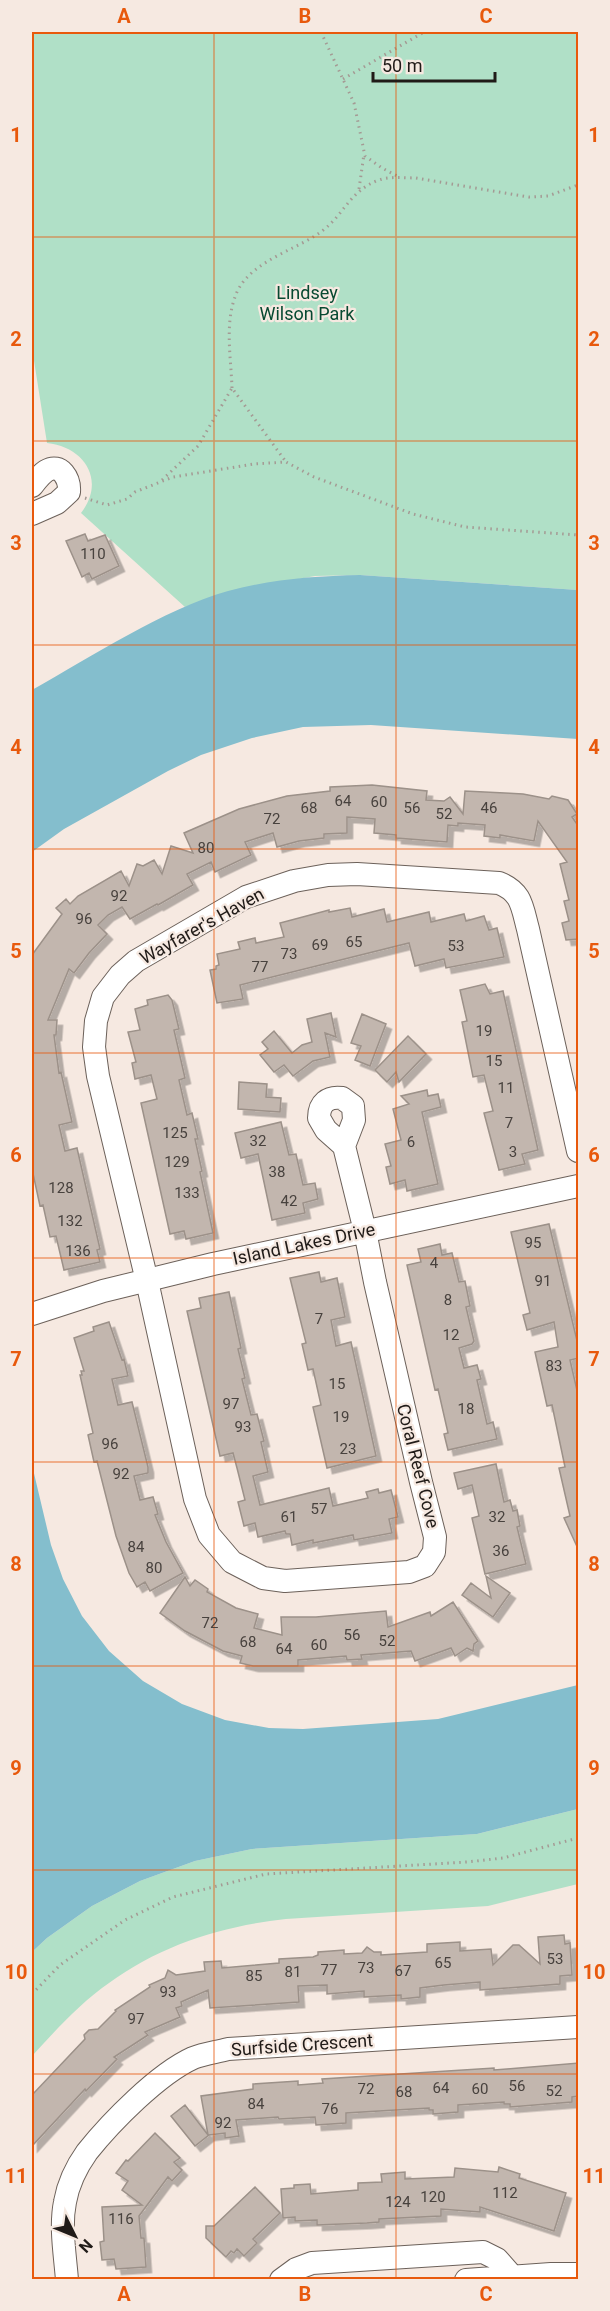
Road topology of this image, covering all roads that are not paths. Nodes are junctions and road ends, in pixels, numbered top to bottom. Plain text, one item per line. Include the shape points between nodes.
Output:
1 (32, 486) edge
2 (32, 514) edge
3 (344, 1146) dead end
4 (579, 1150) edge
5 (579, 1186) edge
6 (365, 1231) junction
7 (147, 1281) junction
8 (32, 1314) edge
9 (579, 2027) edge
10 (579, 2274) edge
11 (502, 2278) edge
12 (67, 2280) edge
13 (281, 2280) edge
14 (466, 2280) edge

1 - 2 street via 51,469 69,479 69,492 57,503
3 - 6 street
4 - 7 street, Wayfarer's Haven via 528,929 519,896 510,887 486,881 357,874 328,875 268,888 136,961 103,997 94,1047 98,1076
5 - 6 street, Island Lakes Drive
6 - 7 street, Island Lakes Drive
6 - 7 street, Coral Reef Cove via 435,1537 434,1552 425,1566 409,1572 285,1581 263,1578 232,1562 209,1535 195,1500
7 - 8 street, Island Lakes Drive
9 - 12 street, Surfside Crescent via 228,2049 194,2058 149,2088 86,2153 64,2203
10 - 11 street
11 - 13 street via 497,2259 483,2252 312,2264
11 - 14 street

